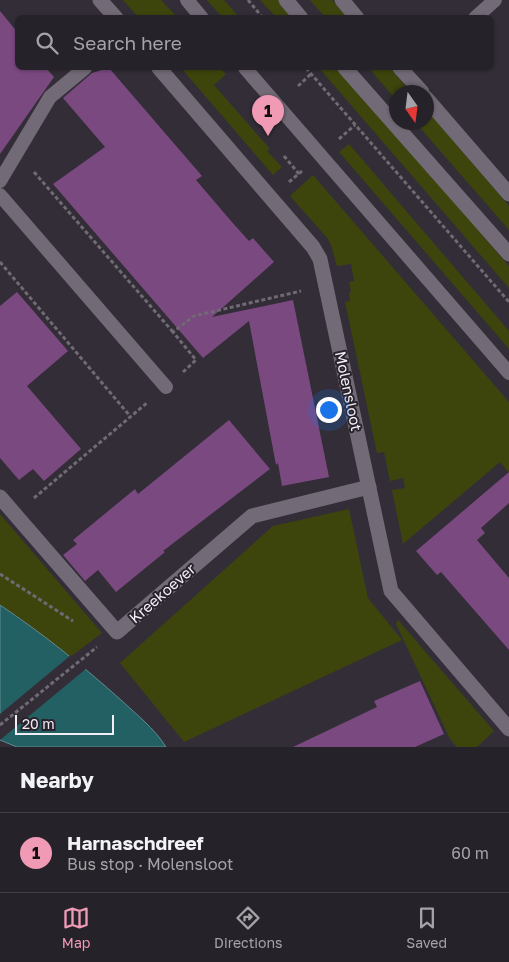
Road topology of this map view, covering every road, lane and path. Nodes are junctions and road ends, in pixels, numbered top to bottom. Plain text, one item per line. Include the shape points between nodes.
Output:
1 (100, 0) edge
2 (187, 0) edge
3 (248, 0) edge
4 (286, 0) edge
5 (342, 0) edge
6 (495, 0) edge
7 (113, 15) edge
8 (200, 15) edge
9 (260, 15) edge
10 (298, 15) edge
11 (354, 15) edge
12 (478, 15) edge
13 (83, 70) edge
14 (161, 70) edge
15 (247, 70) edge
16 (308, 70) edge
17 (347, 70) edge
18 (402, 70) edge
19 (311, 74) junction
20 (416, 85) edge
21 (298, 86) dead end
22 (434, 107) edge
23 (17, 152) junction
24 (284, 156) dead end
25 (299, 174) dead end
26 (0, 181) edge
27 (509, 194) edge
28 (0, 195) edge
29 (509, 254) edge
30 (0, 262) edge
31 (507, 297) edge
32 (509, 302) edge
33 (173, 332) dead end
34 (509, 374) edge
35 (166, 387) dead end
36 (130, 416) dead end
37 (369, 487) junction
38 (0, 497) edge
39 (0, 574) edge
40 (81, 626) dead end
41 (87, 655) dead end
42 (0, 725) edge
43 (509, 729) edge

1 - 7 street
2 - 8 lane
3 - 9 path
4 - 10 street
5 - 11 street
6 - 12 lane
13 - 23 lane via 50,97
14 - 37 street, Molensloot via 313,246 320,259
15 - 34 lane
16 - 19 path
17 - 29 street
18 - 20 street
19 - 21 path
19 - 31 path
22 - 27 street
23 - 26 lane
23 - 33 path
24 - 25 path
28 - 35 lane
30 - 36 path
31 - 32 path
37 - 38 street, Kreekoever via 252,516 117,632
37 - 43 street, Molensloot via 391,592
39 - 40 path
41 - 42 path

